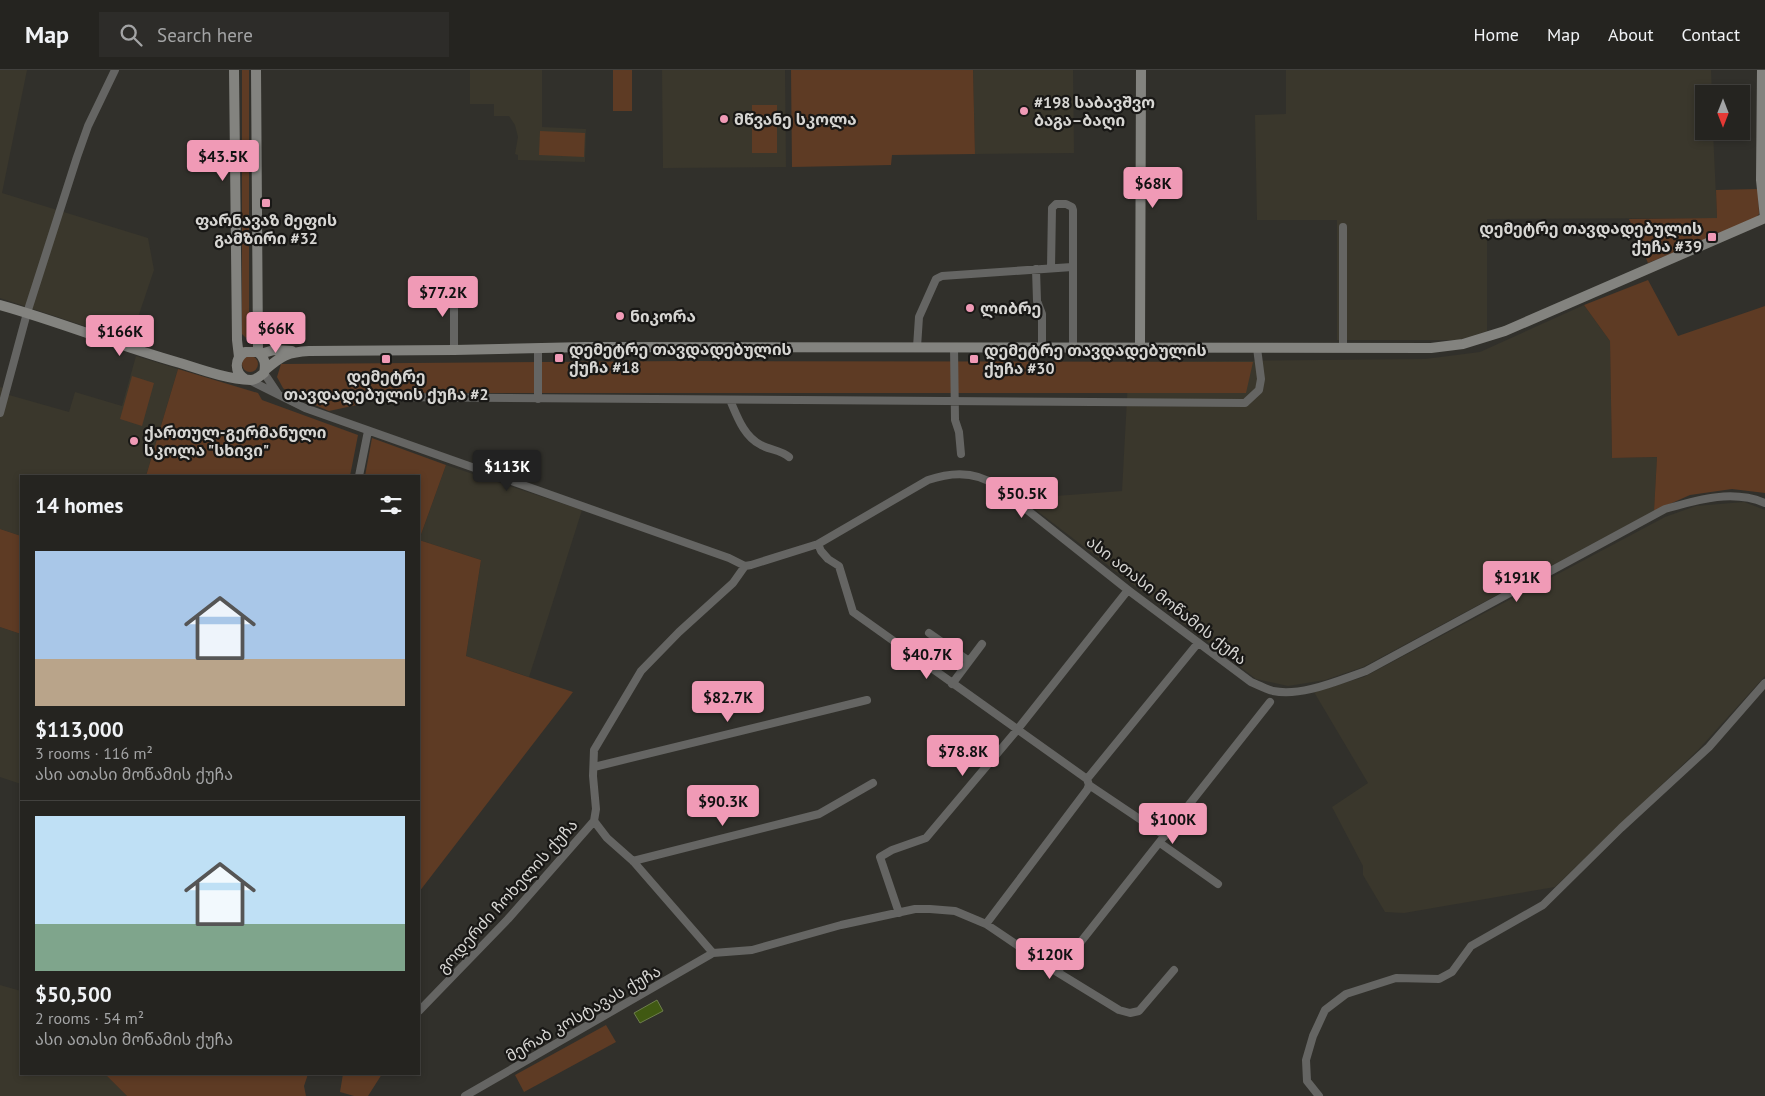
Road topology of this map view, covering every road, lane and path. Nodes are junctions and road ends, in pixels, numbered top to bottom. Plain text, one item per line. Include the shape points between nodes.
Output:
1 (115, 70) edge
2 (234, 70) edge
3 (256, 70) edge
4 (1141, 70) edge
5 (1762, 70) edge
6 (1765, 218) edge
7 (1343, 227) dead end
8 (1072, 267) junction
9 (1051, 268) junction
10 (1036, 269) junction
11 (454, 287) dead end
12 (0, 305) edge
13 (27, 313) junction
14 (256, 330) junction
15 (917, 347) junction
16 (954, 347) junction
17 (1042, 347) junction
18 (1073, 347) junction
19 (1140, 347) junction
20 (538, 348) junction
21 (1258, 348) junction
22 (1344, 348) junction
23 (274, 350) junction
24 (454, 350) junction
25 (293, 351) junction
26 (259, 353) junction
27 (238, 360) junction
28 (264, 371) junction
29 (221, 376) junction
30 (247, 379) junction
31 (278, 394) junction
32 (381, 397) dead end
33 (538, 399) junction
34 (730, 400) junction
35 (955, 402) junction
36 (0, 413) edge
37 (368, 431) junction
38 (961, 454) dead end
39 (790, 457) dead end
40 (358, 475) edge
41 (1765, 502) edge
42 (818, 544) junction
43 (745, 566) junction
44 (1128, 590) junction
45 (929, 633) dead end
46 (1198, 643) junction
47 (982, 644) dead end
48 (969, 661) junction
49 (1765, 683) edge
50 (952, 684) junction
51 (867, 700) dead end
52 (1270, 702) dead end
53 (1016, 730) junction
54 (594, 767) junction
55 (1088, 782) junction
56 (873, 783) dead end
57 (594, 821) junction
58 (1163, 840) junction
59 (633, 861) junction
60 (1218, 884) dead end
61 (899, 913) junction
62 (986, 924) junction
63 (713, 953) junction
64 (1174, 970) dead end
65 (1057, 972) junction
66 (420, 1010) edge
67 (465, 1096) edge
68 (1319, 1096) edge

1 - 13 street via 88,126
2 - 27 main road
3 - 14 main road
4 - 19 main road
5 - 6 main road
6 - 22 main road via 1484,339 1425,348
7 - 22 street
8 - 9 street
8 - 9 street via 1073,210 1068,205 1056,204 1051,210
8 - 18 street
9 - 10 street
10 - 15 street via 936,279 919,317
10 - 17 street via 1037,301 1042,314
11 - 24 street
12 - 13 main road
13 - 29 main road
13 - 36 street
14 - 23 main road
14 - 26 main road
15 - 16 main road
15 - 20 main road
16 - 17 main road
16 - 35 street
17 - 18 main road
18 - 19 main road
19 - 21 main road
20 - 24 main road
20 - 33 street
21 - 22 main road
21 - 35 street via 1259,390 1245,403
23 - 25 main road
23 - 26 main road
24 - 25 main road
25 - 28 main road
26 - 27 main road via 245,352
26 - 28 main road via 265,364
27 - 29 main road
27 - 30 main road via 238,373
28 - 30 main road via 257,378
28 - 31 street
29 - 30 main road
30 - 31 street
31 - 37 street via 305,408
32 - 33 street
33 - 34 street
34 - 35 street
34 - 39 street via 753,440
35 - 38 street via 955,424
37 - 40 street
37 - 43 street
41 - 46 street, ასი ათასი მოწამის ქუჩა via 1752,497 1730,496 1664,509 1366,672 1319,687 1273,690 1251,682
42 - 43 street, ასი ათასი მოწამის ქუჩა
42 - 44 street, ასი ათასი მოწამის ქუჩა via 928,480 956,473 974,475 997,486
42 - 50 street via 828,559 839,566 852,612
43 - 54 street via 733,583 641,671 594,750
44 - 46 street, ასი ათასი მოწამის ქუჩა
44 - 53 street
45 - 48 street
46 - 55 street
47 - 48 street
48 - 50 street
49 - 68 street via 1708,747 1543,905 1471,946 1452,972 1439,980 1396,978 1346,994 1326,1010 1306,1060 1307,1081
50 - 53 street
51 - 54 street
52 - 58 street
53 - 55 street
53 - 61 street via 926,838 880,857
54 - 57 street
55 - 58 street
55 - 62 street via 1087,790
56 - 59 street via 819,814
57 - 59 street via 607,838
57 - 66 street, გოდერძი ჩოხელის ქუჩა via 508,919
58 - 60 street
58 - 65 street
59 - 63 street
61 - 62 street via 930,908 955,912
61 - 63 street via 841,925 752,950
62 - 65 street
63 - 67 street, მერაბ კოსტავას ქუჩა
64 - 65 street via 1139,1011 1130,1014

